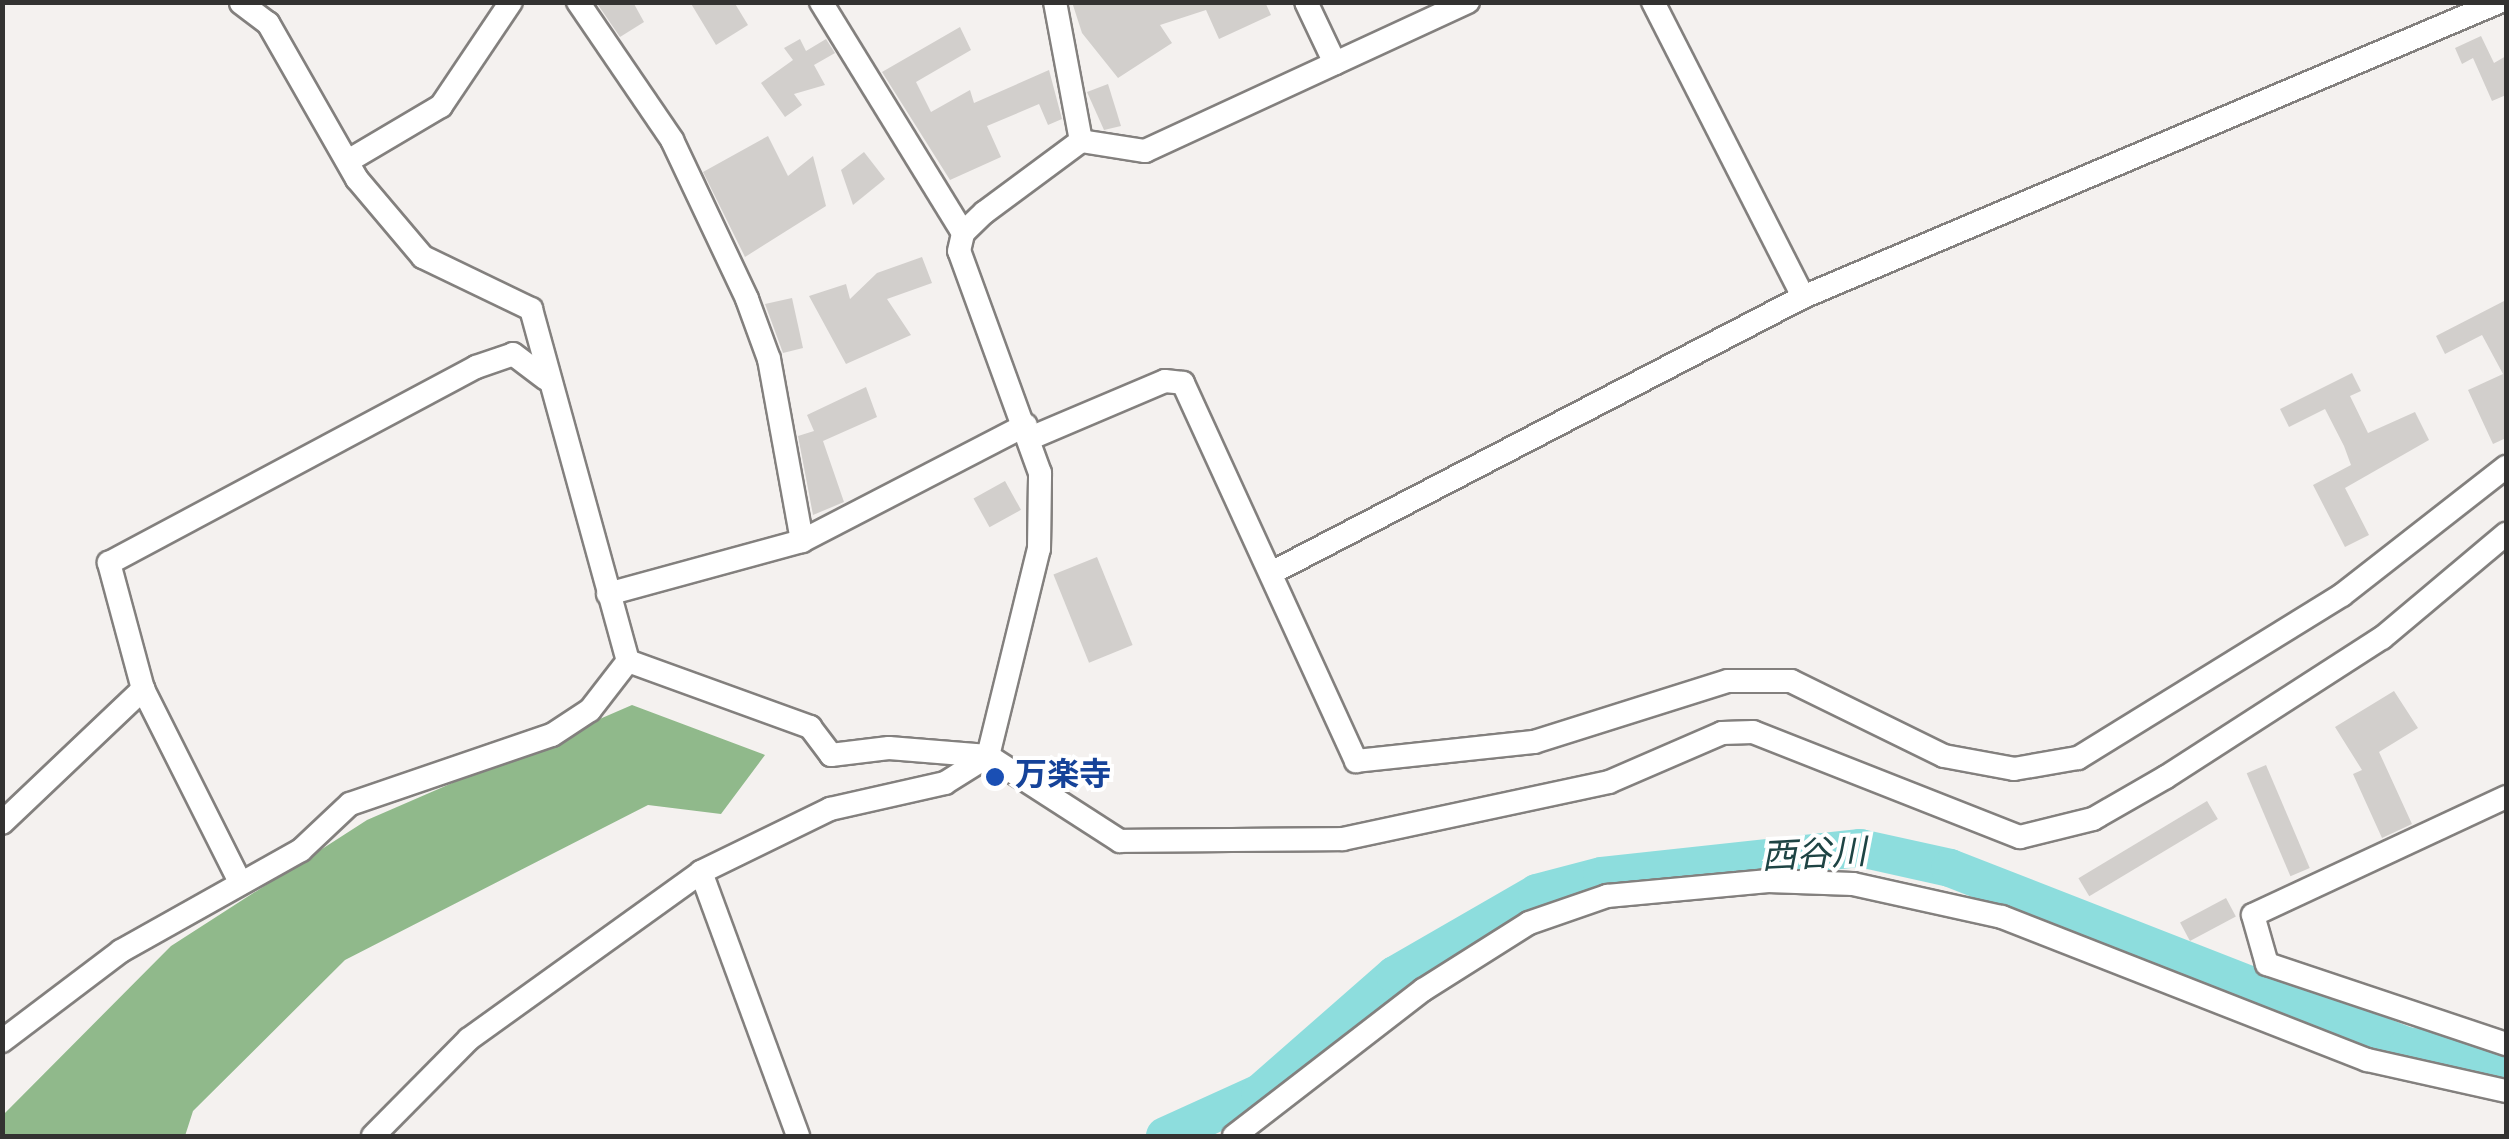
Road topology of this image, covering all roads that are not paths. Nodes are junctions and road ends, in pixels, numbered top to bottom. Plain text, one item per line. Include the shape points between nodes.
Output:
1 (512, 2) edge
2 (578, 2) edge
3 (820, 2) edge
4 (1054, 2) edge
5 (1306, 2) edge
6 (1468, 2) edge
7 (1653, 2) edge
8 (2499, 2) edge
9 (240, 3) edge
10 (1334, 63) junction
11 (1082, 141) junction
12 (348, 162) junction
13 (963, 232) junction
14 (1803, 297) junction
15 (546, 379) junction
16 (1029, 431) junction
17 (2506, 467) edge
18 (2506, 534) edge
19 (802, 541) junction
20 (1275, 572) junction
21 (608, 594) junction
22 (628, 662) junction
23 (143, 689) junction
24 (988, 756) junction
25 (2506, 797) edge
26 (2, 824) edge
27 (701, 872) junction
28 (240, 882) junction
29 (2, 1041) edge
30 (2506, 1044) edge
31 (2506, 1090) edge
32 (800, 1132) edge
33 (372, 1136) edge
34 (1234, 1136) edge

1 - 12 street via 441,106
2 - 19 street via 672,140 747,299 769,359
3 - 13 street
4 - 11 street
5 - 10 street
6 - 10 street
7 - 14 street
8 - 14 street
9 - 12 street via 268,23
10 - 11 street via 1145,151
11 - 13 street
12 - 15 street via 423,256 531,309
13 - 16 street via 962,268
14 - 20 street
15 - 21 street
15 - 23 street via 513,354 476,367 109,563
16 - 19 street
16 - 20 street via 1165,380 1182,382
16 - 24 street via 1040,549
17 - 20 street via 2223,673 2078,758 2014,769 1944,756 1790,681 1728,681 1534,742 1356,761
18 - 24 street via 2382,638 2239,732 2093,819 2020,836 1753,732 1722,734 1609,782 1343,839 1120,841
19 - 21 street
21 - 22 street
22 - 24 street via 810,728 831,756 889,748
22 - 28 street via 590,710 552,735 350,804 301,850
23 - 26 street
23 - 28 street
24 - 27 street via 945,783 830,809
25 - 30 street via 2253,915 2268,964
27 - 32 street
27 - 33 street via 469,1038
28 - 29 street via 120,951
31 - 34 street via 2367,1060 2002,917 1853,884 1768,881 1606,896 1529,923 1409,1000

